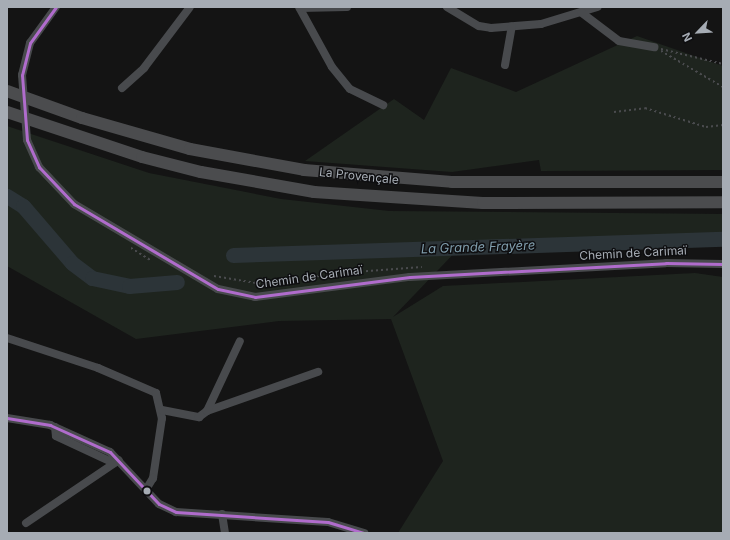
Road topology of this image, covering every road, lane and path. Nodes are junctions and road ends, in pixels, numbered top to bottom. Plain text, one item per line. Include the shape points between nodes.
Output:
1 (56, 7) edge
2 (190, 7) edge
3 (347, 7) edge
4 (447, 7) edge
5 (597, 7) edge
6 (299, 8) edge
7 (582, 13) junction
8 (512, 27) junction
9 (654, 47) junction
10 (723, 64) edge
11 (505, 65) dead end
12 (723, 87) edge
13 (122, 88) dead end
14 (7, 91) edge
15 (384, 105) dead end
16 (7, 112) edge
17 (614, 112) dead end
18 (723, 125) edge
19 (723, 182) edge
20 (723, 202) edge
21 (723, 264) edge
22 (425, 268) dead end
23 (208, 273) dead end
24 (7, 338) edge
25 (240, 341) dead end
26 (318, 372) dead end
27 (162, 410) junction
28 (207, 411) junction
29 (7, 418) edge
30 (116, 462) junction
31 (147, 488) junction
32 (222, 514) junction
33 (26, 523) dead end
34 (225, 533) edge
35 (364, 533) edge

1 - 21 street, Chemin de Carimaï via 36,33 25,59 22,108 32,153 45,175 74,204 218,289 255,297 410,276 666,263
2 - 13 street via 144,68
3 - 6 street
4 - 8 street via 480,26
5 - 7 street
6 - 15 street via 332,67 350,89
7 - 8 street
7 - 9 street via 619,41
8 - 11 street
9 - 10 path
9 - 12 path
14 - 19 highway, La Provençale via 190,150 354,176 502,183
16 - 20 highway, La Provençale via 38,124 201,172 314,192 483,202
17 - 18 path via 644,108 706,127
22 - 23 path via 409,266 262,284
24 - 27 street via 143,385 156,393
25 - 28 street
26 - 28 street
27 - 28 street via 199,417
27 - 31 street via 153,478
29 - 30 street via 55,427 110,452
30 - 31 street
30 - 33 street
31 - 32 street via 167,509
32 - 34 street
32 - 35 street via 328,522

